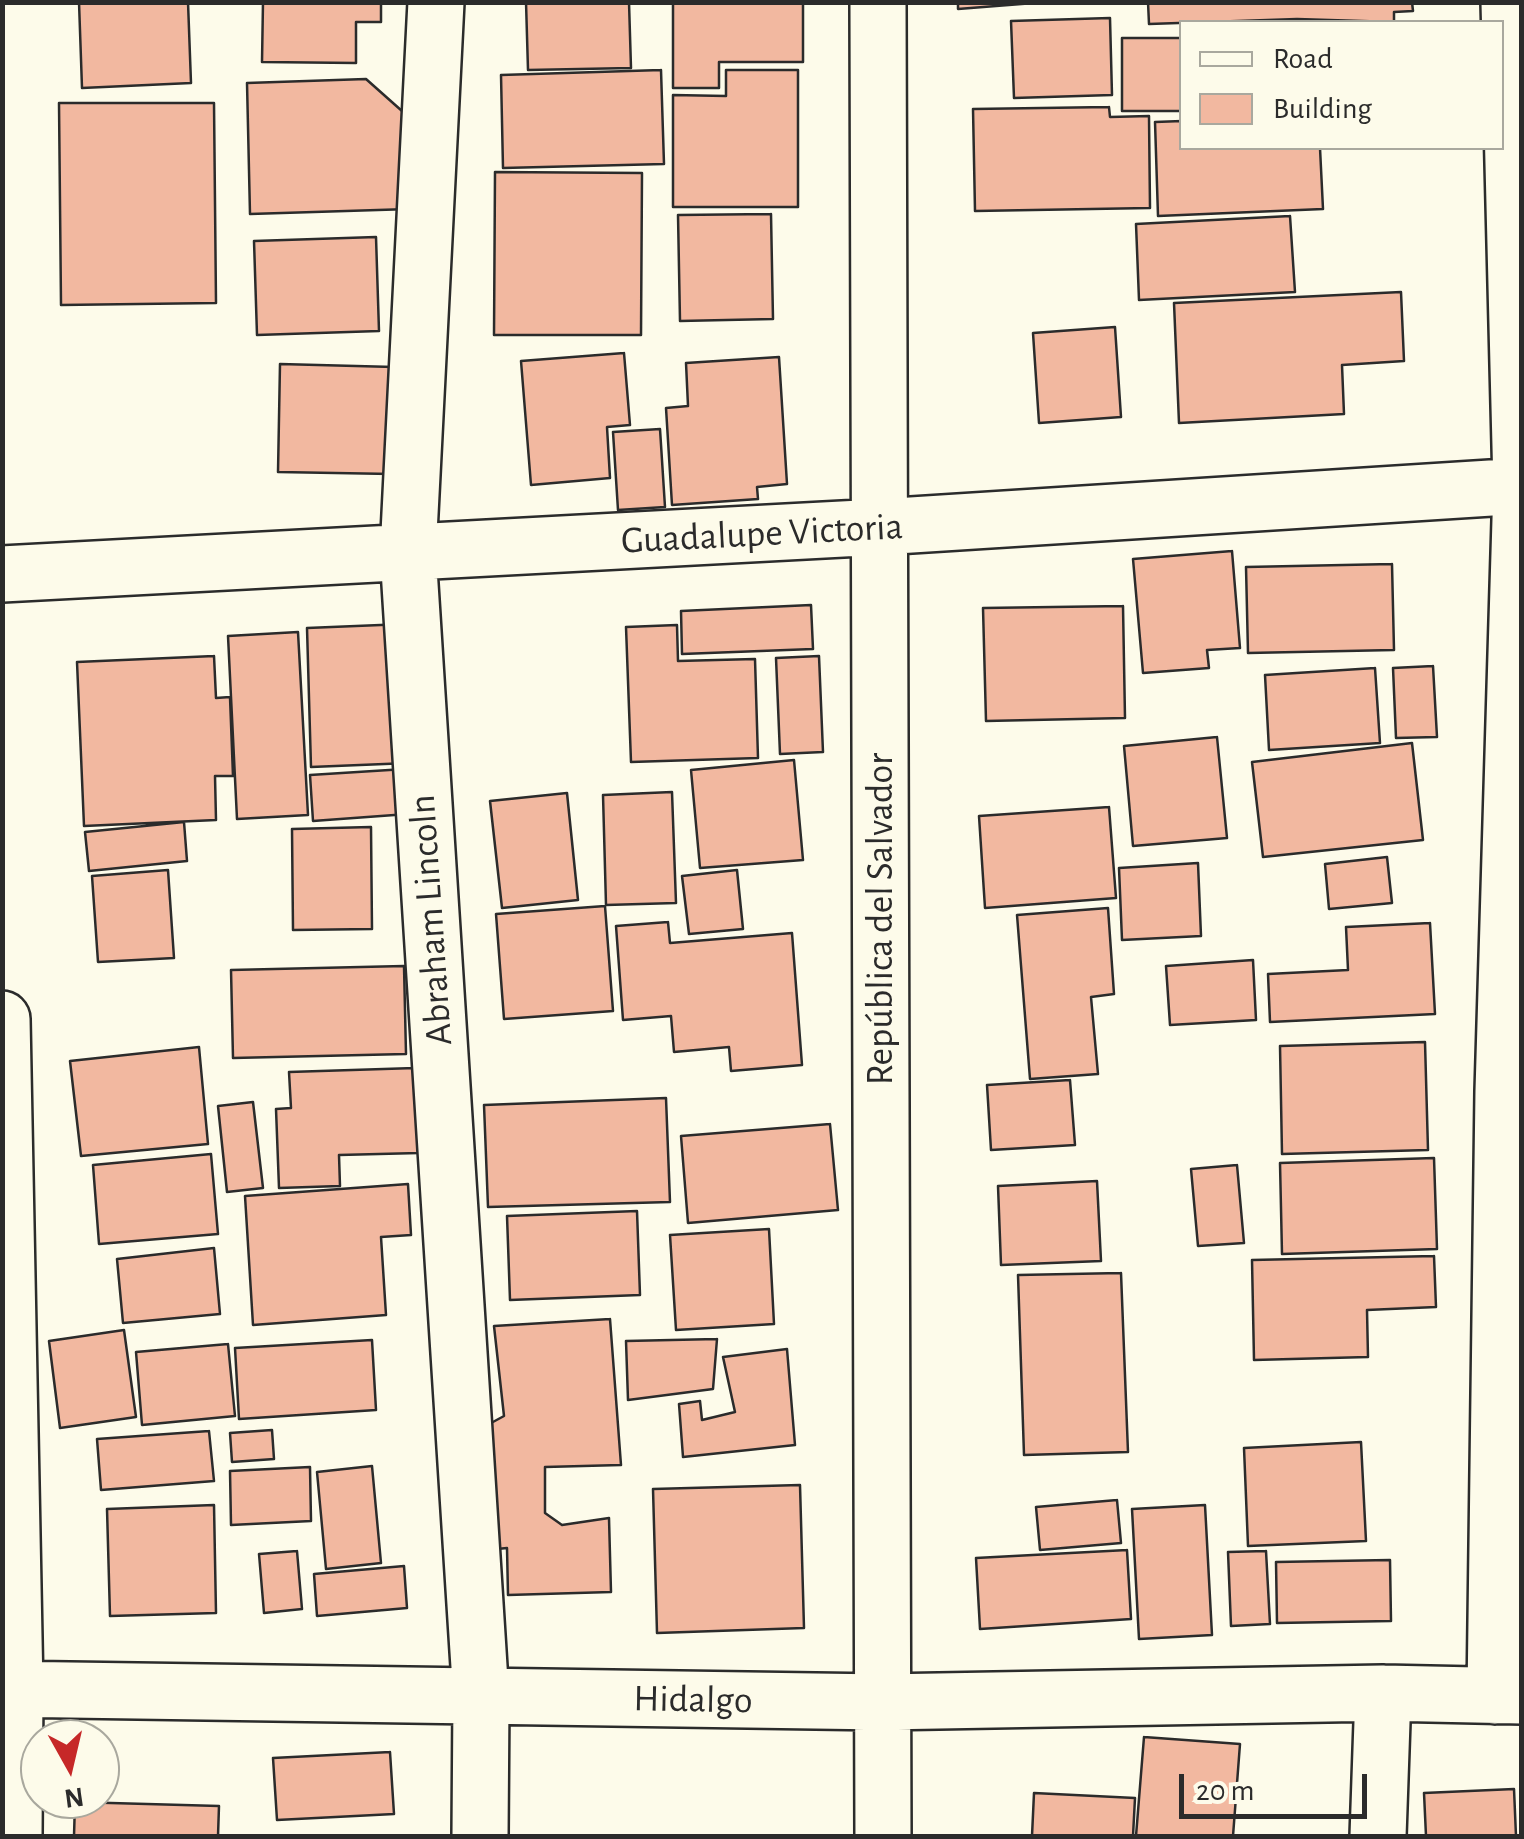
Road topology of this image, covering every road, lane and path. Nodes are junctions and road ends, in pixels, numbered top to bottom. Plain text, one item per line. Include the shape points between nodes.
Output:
1 (436, 2) edge
2 (878, 2) edge
3 (1509, 2) edge
4 (1521, 486) edge
5 (880, 528) junction
6 (408, 553) junction
7 (2, 574) edge
8 (2, 1019) edge
9 (1512, 1090) edge
10 (9, 1689) edge
11 (1383, 1693) junction
12 (1509, 1696) edge
13 (482, 1698) junction
14 (883, 1702) junction
15 (14, 1836) edge
16 (480, 1836) edge
17 (884, 1836) edge
18 (1378, 1836) edge

1 - 6 street, Abraham Lincoln
2 - 5 street, República del Salvador
3 - 4 street
4 - 5 street, Guadalupe Victoria
4 - 9 street
5 - 6 street, Guadalupe Victoria
5 - 14 street, República del Salvador
6 - 7 street, Guadalupe Victoria
6 - 13 street, Abraham Lincoln
8 - 10 street
9 - 12 street
10 - 13 street, Hidalgo
10 - 15 street
11 - 12 street, Hidalgo
11 - 14 street, Hidalgo
11 - 18 street
13 - 14 street, Hidalgo
13 - 16 street, Abraham Lincoln
14 - 17 street, República del Salvador

